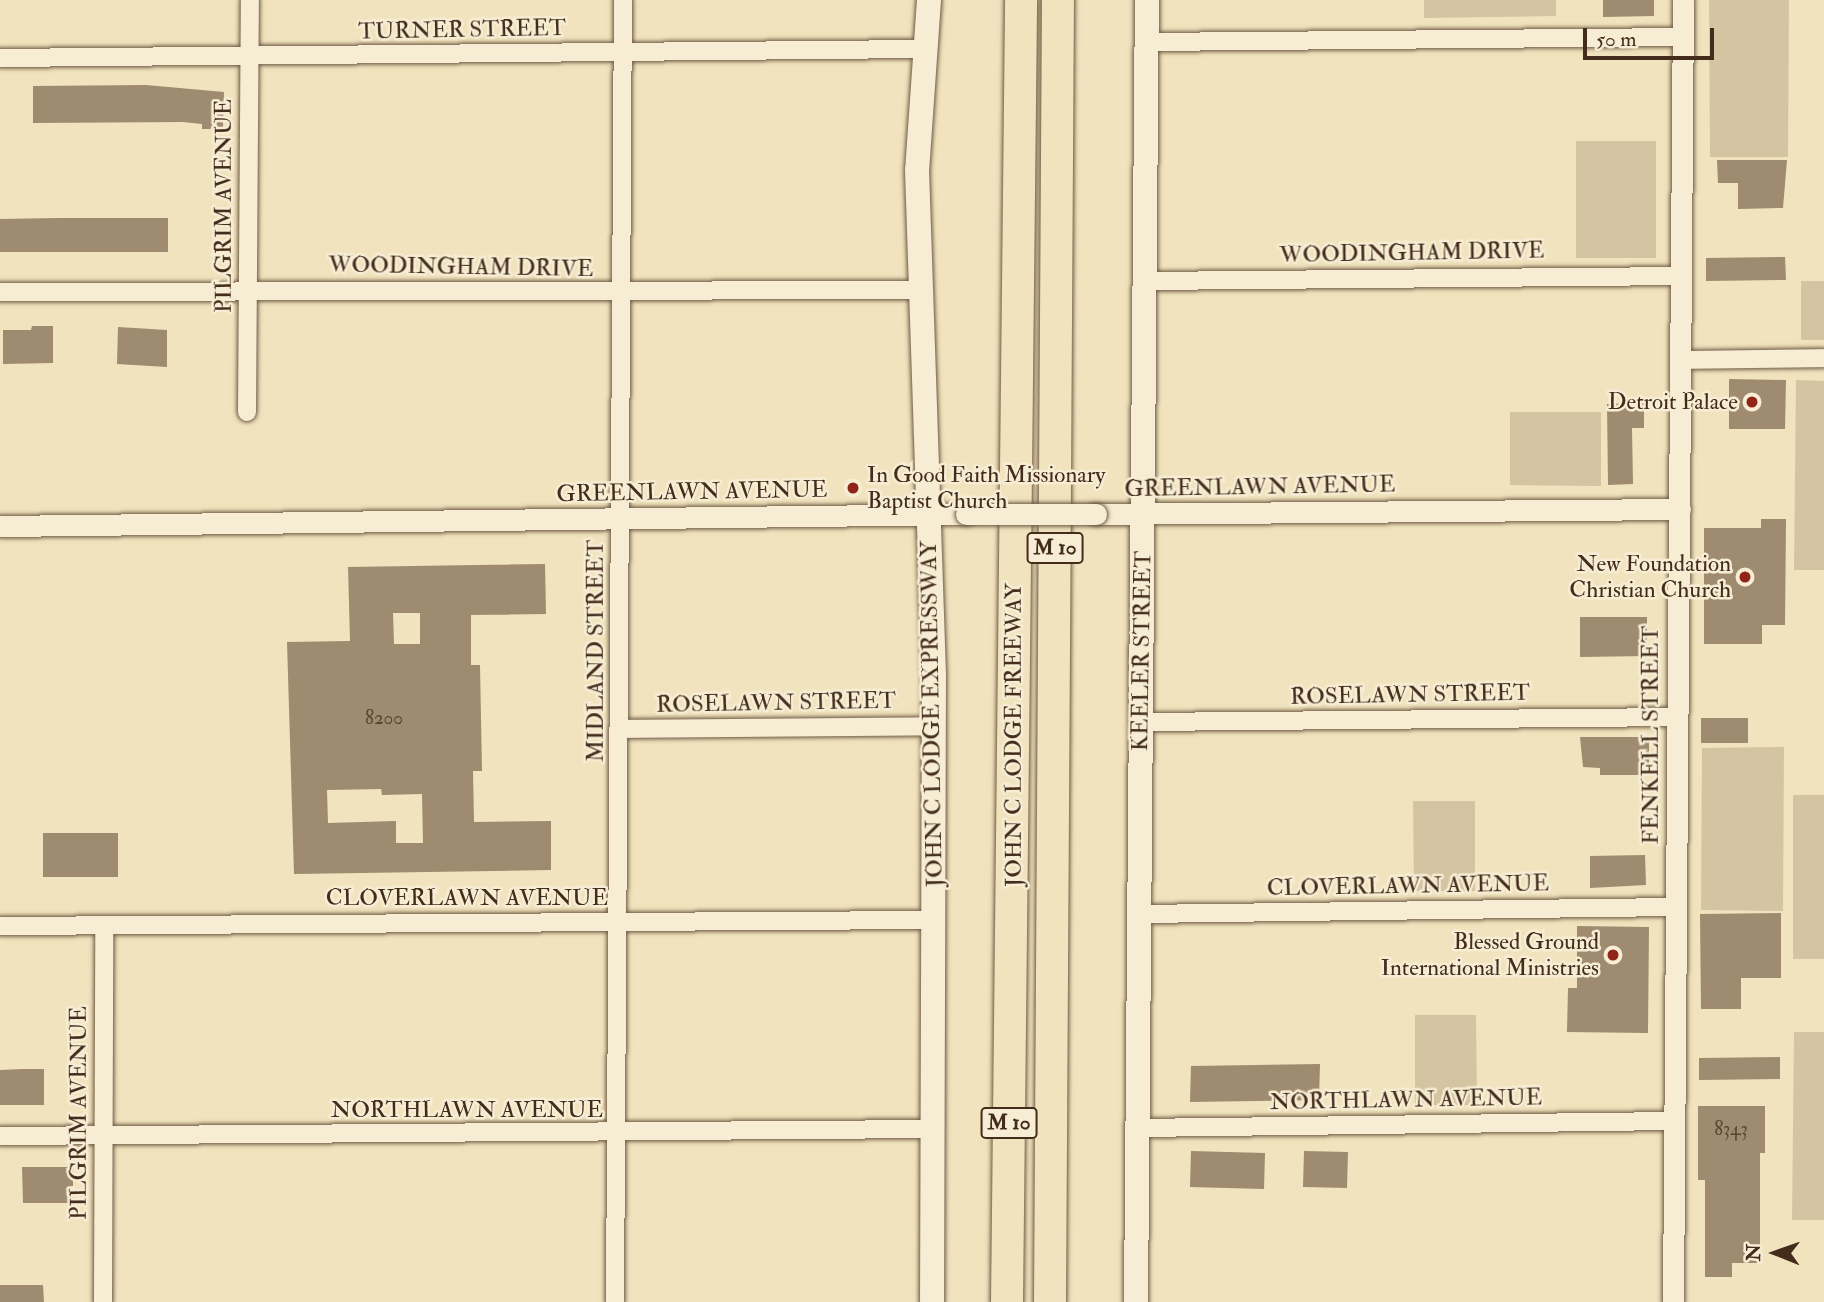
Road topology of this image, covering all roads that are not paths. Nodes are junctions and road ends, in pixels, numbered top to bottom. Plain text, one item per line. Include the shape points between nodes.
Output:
1 (250, 0) edge
2 (623, 0) edge
3 (929, 0) edge
4 (1021, 0) edge
5 (1058, 0) edge
6 (1147, 0) edge
7 (1683, 0) edge
8 (1683, 37) junction
9 (1147, 42) junction
10 (925, 49) junction
11 (623, 53) junction
12 (250, 56) junction
13 (0, 58) edge
14 (1681, 276) junction
15 (1144, 281) junction
16 (248, 289) junction
17 (921, 290) junction
18 (0, 292) edge
19 (622, 294) junction
20 (1824, 358) edge
21 (1681, 360) junction
22 (247, 412) dead end
23 (1680, 509) junction
24 (1144, 514) junction
25 (929, 516) junction
26 (621, 519) junction
27 (0, 526) edge
28 (1678, 717) junction
29 (1142, 722) junction
30 (934, 726) junction
31 (620, 729) junction
32 (1676, 907) junction
33 (1140, 914) junction
34 (935, 919) junction
35 (618, 921) junction
36 (104, 925) junction
37 (0, 926) edge
38 (1674, 1121) junction
39 (1138, 1128) junction
40 (933, 1129) junction
41 (617, 1134) junction
42 (103, 1135) junction
43 (0, 1136) edge
44 (103, 1302) edge
45 (615, 1302) edge
46 (932, 1302) edge
47 (1007, 1302) edge
48 (1050, 1302) edge
49 (1136, 1302) edge
50 (1672, 1302) edge

1 - 12 street, PILGRIM AVENUE
2 - 11 street, MIDLAND STREET
3 - 10 main road, JOHN C LODGE EXPRESSWAY
4 - 47 highway, JOHN C LODGE FREEWAY / M 10
5 - 48 highway, JOHN C LODGE FREEWAY / M 10
6 - 9 main road, KEELER STREET
7 - 8 street, FENKELL STREET
8 - 9 street
8 - 14 street, FENKELL STREET
9 - 15 main road, KEELER STREET
10 - 11 street, TURNER STREET
10 - 17 main road, JOHN C LODGE EXPRESSWAY via 917,170
11 - 12 street, TURNER STREET
11 - 19 street, MIDLAND STREET
12 - 13 street, TURNER STREET
12 - 16 street, PILGRIM AVENUE
14 - 15 street, WOODINGHAM DRIVE
14 - 21 street, FENKELL STREET
15 - 24 main road, KEELER STREET
16 - 18 street, WOODINGHAM DRIVE
16 - 19 street, WOODINGHAM DRIVE
16 - 22 street, PILGRIM AVENUE
17 - 19 street, WOODINGHAM DRIVE
17 - 25 main road, JOHN C LODGE EXPRESSWAY
19 - 26 street, MIDLAND STREET
20 - 21 street
21 - 23 street, FENKELL STREET
23 - 24 street, GREENLAWN AVENUE
23 - 28 street, FENKELL STREET
24 - 25 street, GREENLAWN AVENUE, bridge
24 - 29 main road, KEELER STREET
25 - 26 street, GREENLAWN AVENUE
25 - 30 main road, JOHN C LODGE EXPRESSWAY
26 - 27 street, GREENLAWN AVENUE
26 - 31 street, MIDLAND STREET
28 - 29 street, ROSELAWN STREET
28 - 32 street, FENKELL STREET
29 - 33 main road, KEELER STREET
30 - 31 street, ROSELAWN STREET
30 - 34 main road, JOHN C LODGE EXPRESSWAY
31 - 35 street, MIDLAND STREET
32 - 33 street, CLOVERLAWN AVENUE
32 - 38 street, FENKELL STREET
33 - 39 main road, KEELER STREET
34 - 35 street, CLOVERLAWN AVENUE
34 - 40 main road, JOHN C LODGE EXPRESSWAY
35 - 36 street, CLOVERLAWN AVENUE
35 - 41 street, MIDLAND STREET
36 - 37 street, CLOVERLAWN AVENUE
36 - 42 street, PILGRIM AVENUE
38 - 39 street, NORTHLAWN AVENUE
38 - 50 street, FENKELL STREET
39 - 49 main road, KEELER STREET
40 - 41 street, NORTHLAWN AVENUE
40 - 46 main road, JOHN C LODGE EXPRESSWAY
41 - 42 street, NORTHLAWN AVENUE
41 - 45 street, MIDLAND STREET
42 - 43 street, NORTHLAWN AVENUE
42 - 44 street, PILGRIM AVENUE

